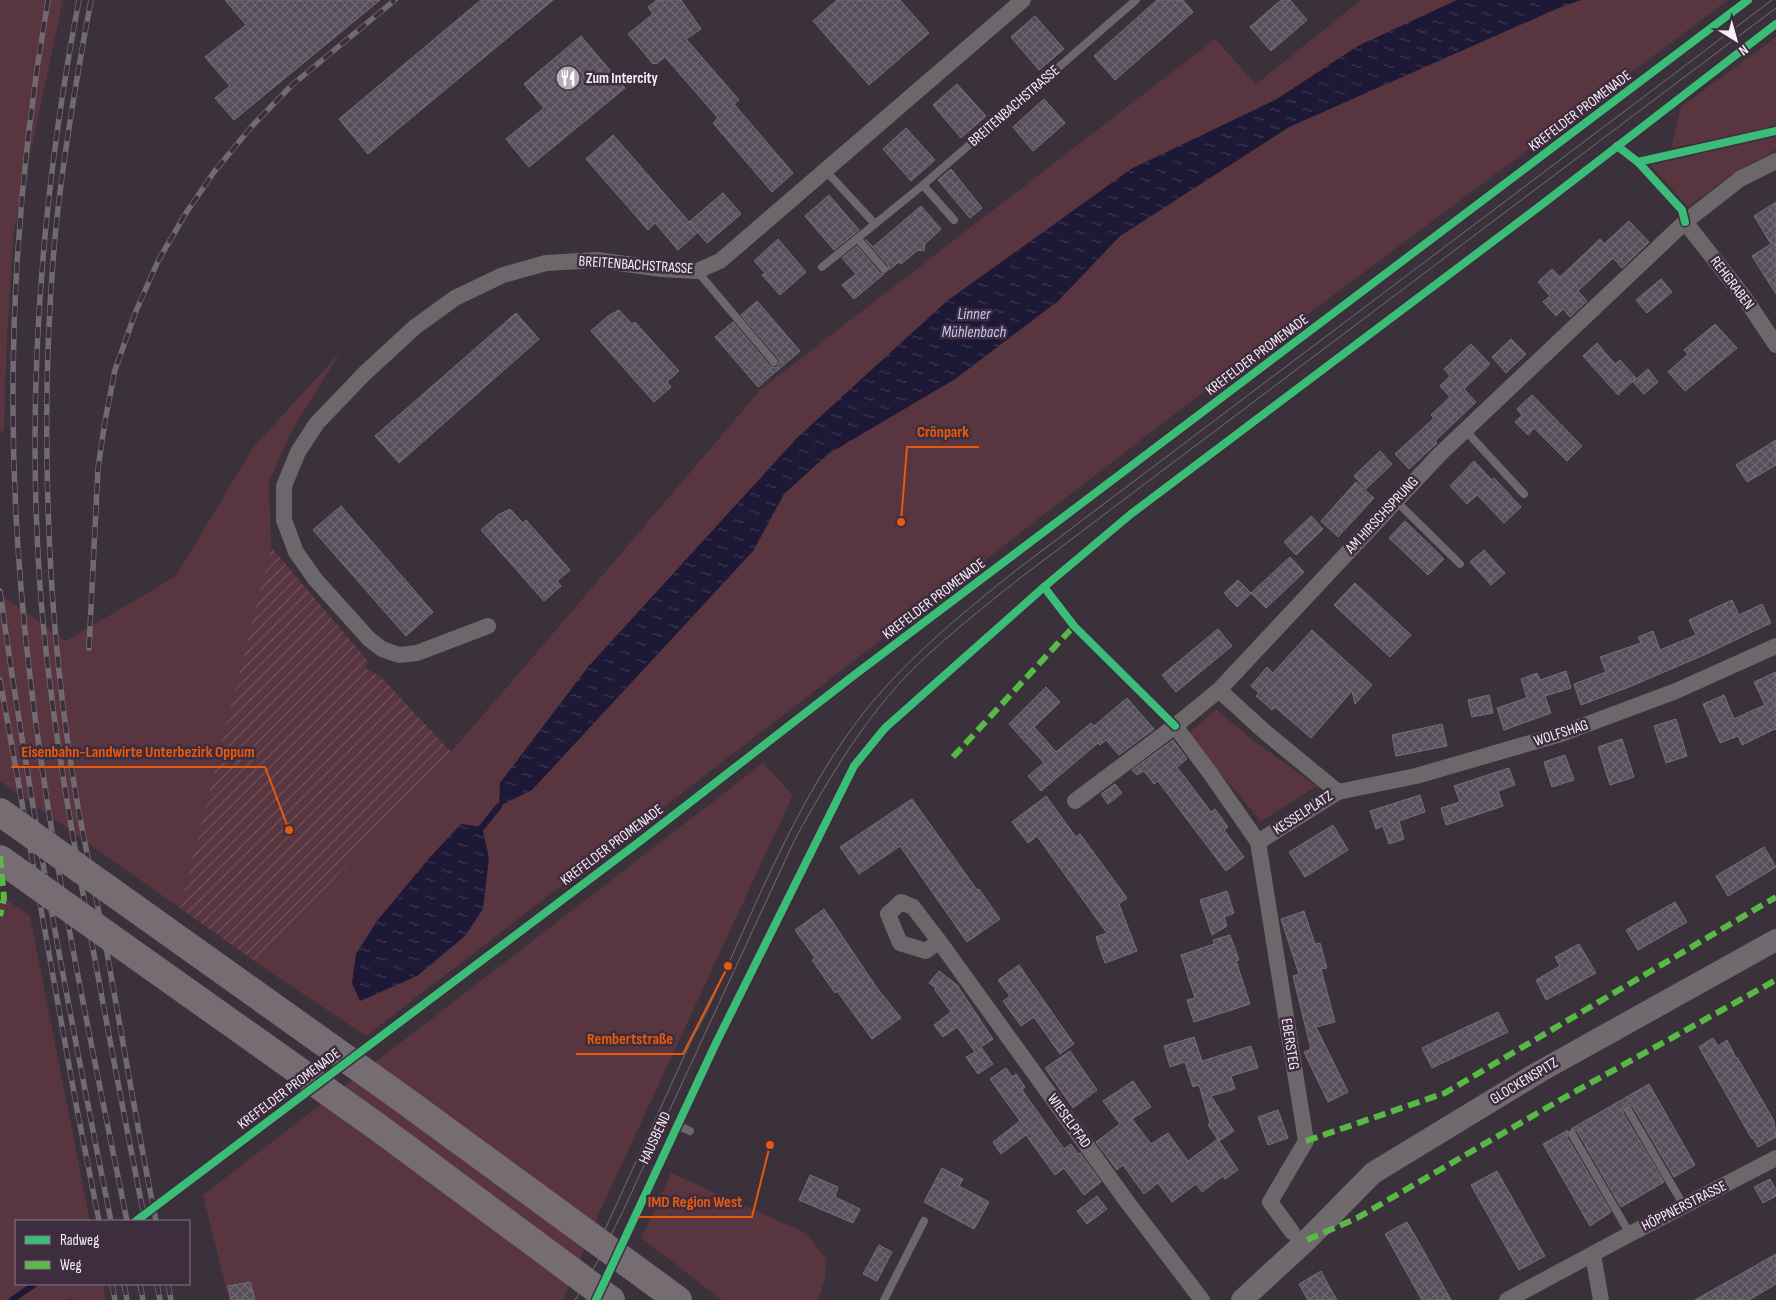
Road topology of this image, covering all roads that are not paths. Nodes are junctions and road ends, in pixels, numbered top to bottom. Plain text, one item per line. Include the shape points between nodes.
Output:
1 (1023, 0) edge
2 (1136, 0) edge
3 (1776, 161) edge
4 (825, 170) junction
5 (923, 185) junction
6 (954, 220) dead end
7 (1685, 222) junction
8 (875, 224) junction
9 (858, 239) junction
10 (822, 267) dead end
11 (884, 269) dead end
12 (698, 271) junction
13 (1776, 346) edge
14 (774, 362) dead end
15 (1465, 430) junction
16 (1524, 494) dead end
17 (1396, 501) junction
18 (1460, 564) dead end
19 (488, 626) dead end
20 (1776, 646) edge
21 (1219, 690) junction
22 (1174, 726) junction
23 (1338, 792) junction
24 (1076, 801) dead end
25 (0, 812) edge
26 (1258, 842) junction
27 (0, 859) edge
28 (1776, 940) edge
29 (939, 941) dead end
30 (716, 1043) dead end
31 (1628, 1110) dead end
32 (677, 1125) junction
33 (690, 1131) dead end
34 (1572, 1134) dead end
35 (1776, 1158) edge
36 (1684, 1206) junction
37 (924, 1221) dead end
38 (1630, 1234) junction
39 (1293, 1243) junction
40 (1593, 1255) junction
41 (596, 1300) edge
42 (611, 1300) edge
43 (678, 1300) edge
44 (884, 1300) edge
45 (1202, 1300) edge
46 (1242, 1300) edge
47 (1507, 1300) edge
48 (1601, 1300) edge

1 - 4 street, BREITENBACHSTRASSE
2 - 5 lane, BREITENBACHSTRASSE
3 - 7 street, AM HIRSCHSPRUNG via 1740,179
4 - 8 lane
4 - 12 street, BREITENBACHSTRASSE via 720,261
5 - 6 lane
5 - 8 lane, BREITENBACHSTRASSE
7 - 13 street, REHGRABEN via 1744,297
7 - 15 street, AM HIRSCHSPRUNG
8 - 9 lane, BREITENBACHSTRASSE
9 - 10 lane, BREITENBACHSTRASSE
9 - 11 lane
12 - 14 lane
12 - 19 street, BREITENBACHSTRASSE via 662,270 597,260 546,263 502,275 455,298 415,327 364,373 317,423 298,452 284,486 284,520 296,552 315,579 369,639 382,649 399,655 417,653
15 - 16 lane
15 - 17 street, AM HIRSCHSPRUNG
17 - 18 lane
17 - 21 street, AM HIRSCHSPRUNG
20 - 23 street, WOLFSHAG via 1676,691 1561,734 1416,776
21 - 22 street, AM HIRSCHSPRUNG
21 - 23 street, KESSELPLATZ
22 - 24 street, AM HIRSCHSPRUNG
22 - 26 street, KESSELPLATZ
23 - 26 street, KESSELPLATZ
25 - 43 highway, bridge via 400,1096
26 - 39 street, EBERSTEG via 1306,1140 1270,1202
27 - 42 highway, bridge via 379,1128
28 - 39 main road, GLOCKENSPITZ via 1539,1072 1373,1173
29 - 45 street, WIESELPFAD
30 - 32 lane, HAUSBEND
31 - 36 lane
32 - 33 lane
32 - 41 lane, HAUSBEND
34 - 38 lane
35 - 36 street, HÖPPNERSTRASSE
36 - 38 street, HÖPPNERSTRASSE
37 - 44 lane
38 - 40 street, HÖPPNERSTRASSE
39 - 46 main road
40 - 47 street, HÖPPNERSTRASSE
40 - 48 street

